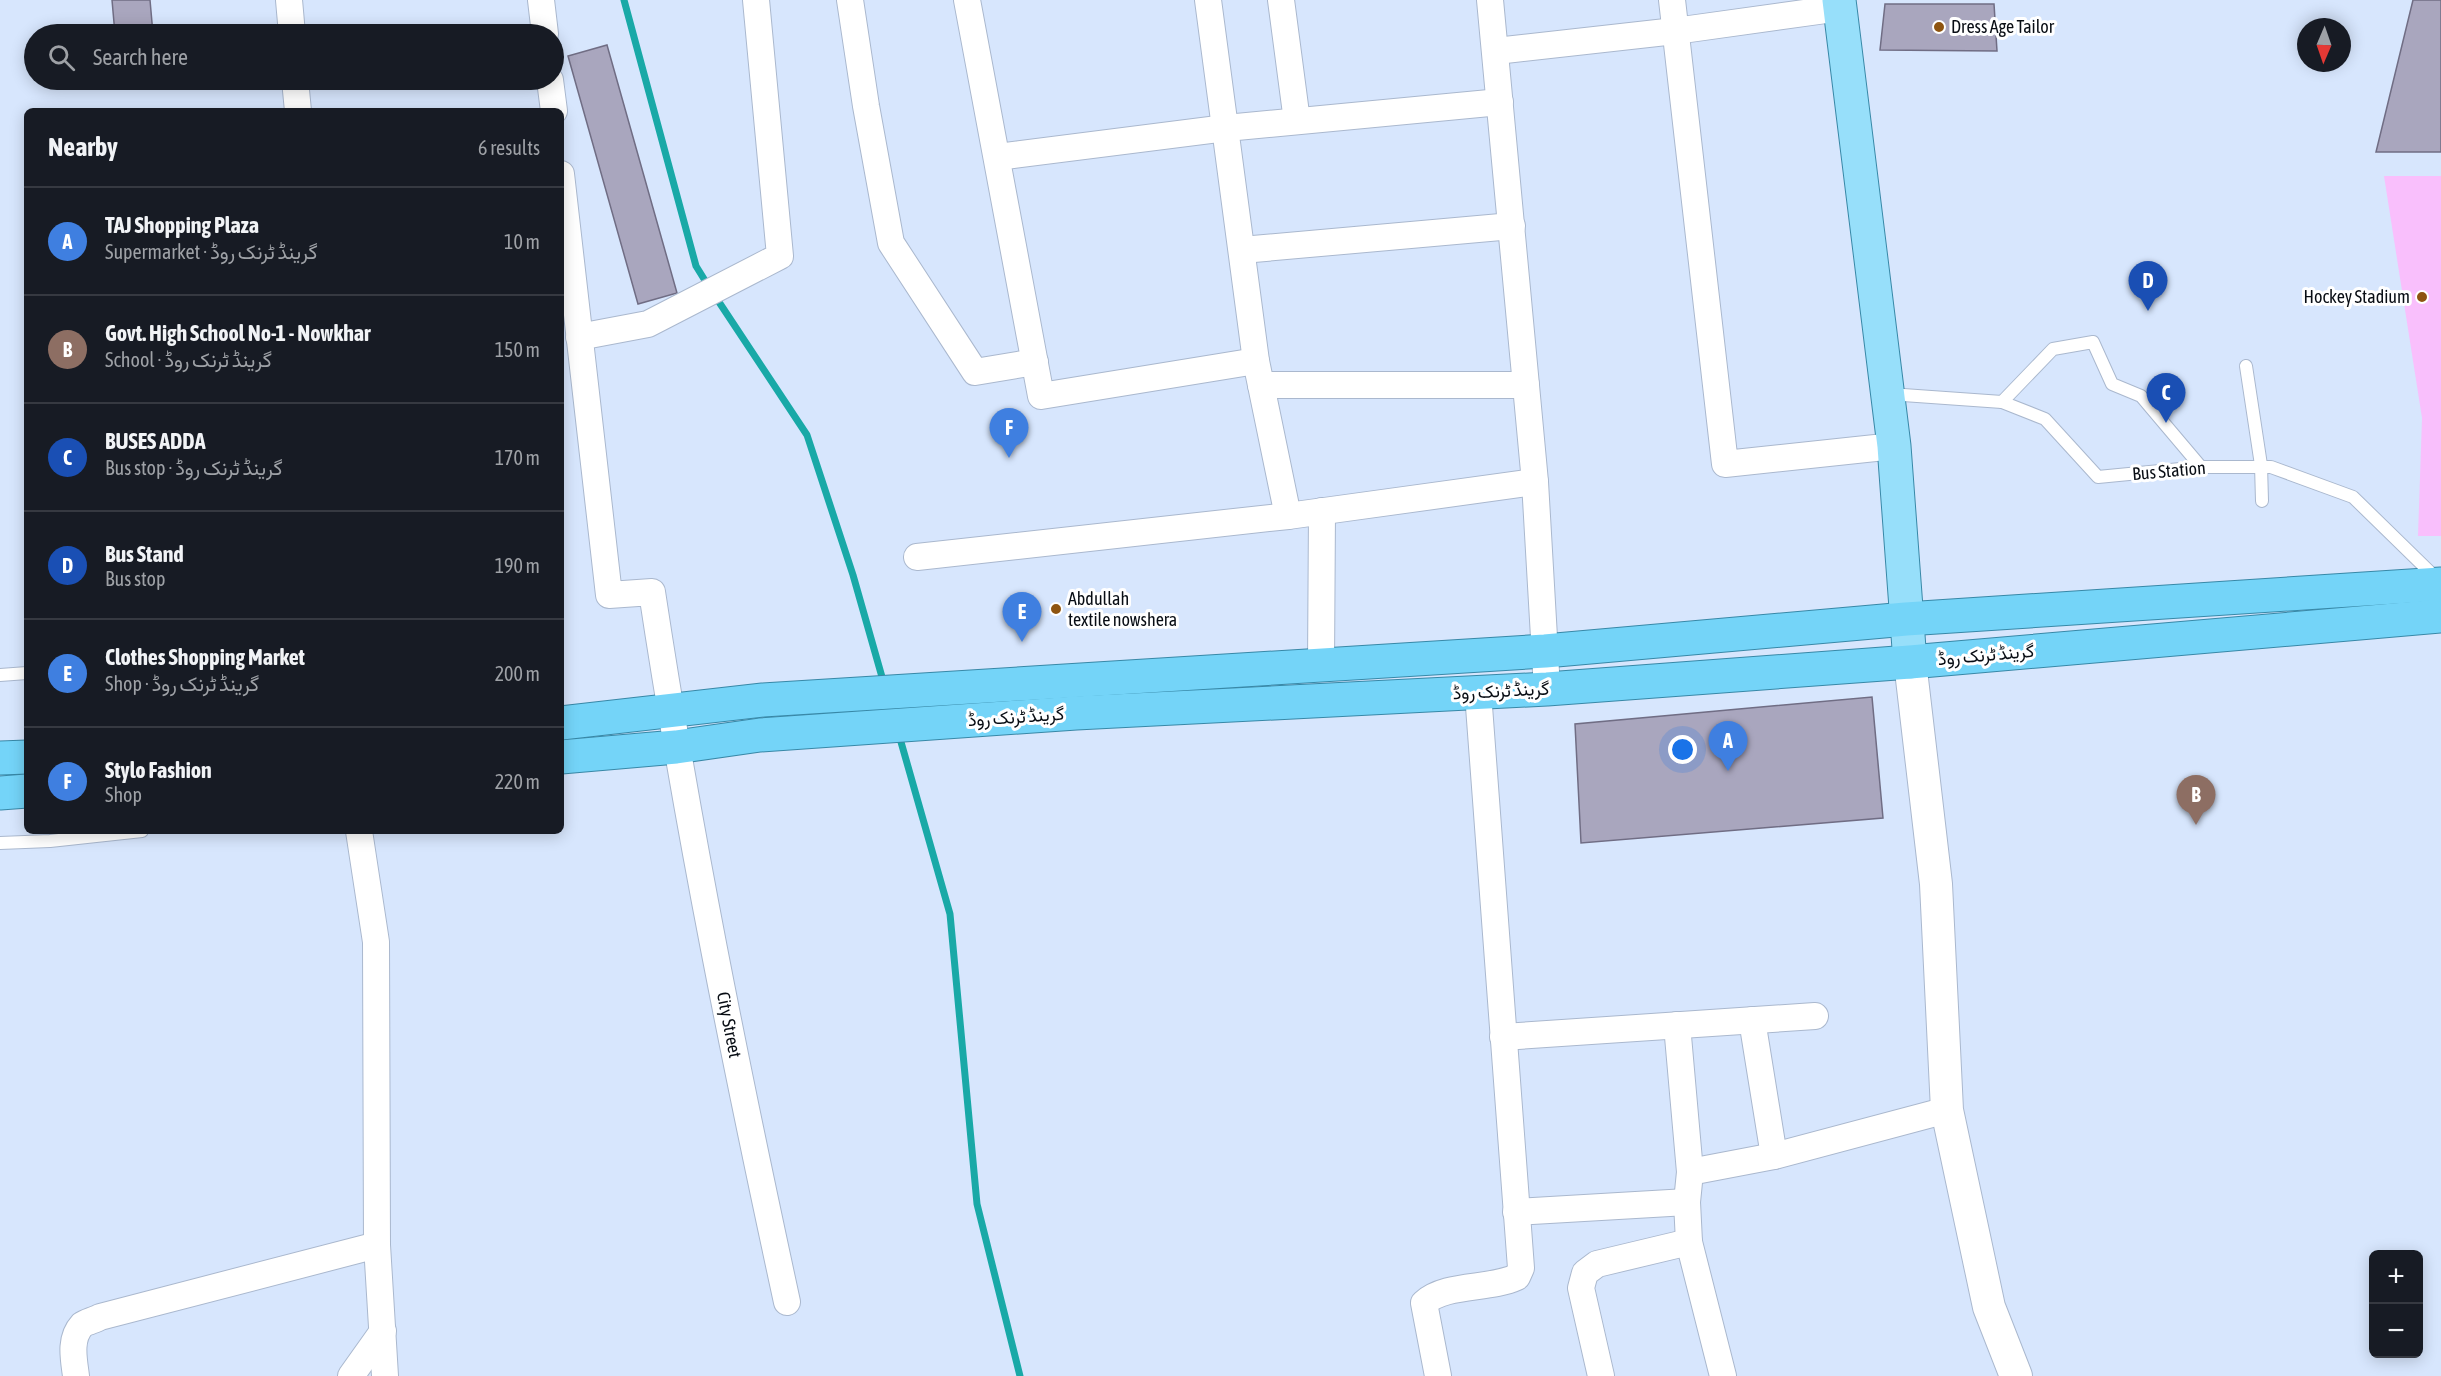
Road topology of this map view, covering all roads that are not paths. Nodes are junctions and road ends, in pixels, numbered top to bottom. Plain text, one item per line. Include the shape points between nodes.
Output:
1 (289, 0) edge
2 (541, 0) edge
3 (756, 0) edge
4 (850, 0) edge
5 (967, 0) edge
6 (1208, 0) edge
7 (1281, 0) edge
8 (1490, 0) edge
9 (1672, 0) edge
10 (1840, 4) edge
11 (291, 24) edge
12 (544, 24) edge
13 (1675, 31) junction
14 (1496, 51) junction
15 (297, 90) edge
16 (551, 90) edge
17 (1500, 102) junction
18 (298, 108) edge
19 (554, 108) edge
20 (1297, 121) junction
21 (1226, 128) junction
22 (998, 157) junction
23 (564, 201) edge
24 (1512, 226) junction
25 (1242, 250) junction
26 (579, 337) junction
27 (1035, 362) junction
28 (2246, 366) dead end
29 (1258, 373) junction
30 (1526, 385) junction
31 (1886, 394) junction
32 (2002, 402) junction
33 (1894, 446) junction
34 (2261, 465) junction
35 (2201, 467) junction
36 (1535, 482) junction
37 (2262, 501) dead end
38 (1322, 512) junction
39 (1288, 516) junction
40 (917, 557) dead end
41 (2441, 583) edge
42 (2441, 616) edge
43 (1906, 619) junction
44 (1545, 651) junction
45 (1910, 662) junction
46 (1321, 665) junction
47 (24, 673) edge
48 (0, 675) edge
49 (1547, 689) junction
50 (1478, 693) junction
51 (670, 712) junction
52 (564, 723) edge
53 (676, 747) junction
54 (24, 756) edge
55 (564, 757) edge
56 (0, 758) edge
57 (24, 791) edge
58 (0, 793) edge
59 (114, 834) edge
60 (359, 834) edge
61 (0, 843) edge
62 (1815, 1016) dead end
63 (1752, 1020) junction
64 (1677, 1025) junction
65 (1503, 1037) junction
66 (1947, 1110) junction
67 (1774, 1156) junction
68 (1690, 1172) junction
69 (1687, 1202) junction
70 (1516, 1212) junction
71 (1689, 1242) junction
72 (377, 1245) junction
73 (787, 1302) dead end
74 (383, 1331) junction
75 (76, 1376) edge
76 (351, 1376) edge
77 (386, 1376) edge
78 (1438, 1376) edge
79 (1601, 1376) edge
80 (1723, 1376) edge
81 (2016, 1376) edge

1 - 11 street
2 - 12 street
3 - 26 street via 780,256 648,324
4 - 27 street via 891,243 975,372
5 - 22 street
6 - 21 street
7 - 20 street
8 - 14 street
9 - 13 street
10 - 13 street
10 - 31 main road
13 - 14 street
13 - 33 street via 1725,464
14 - 17 street
15 - 18 street
16 - 19 street
17 - 20 street
17 - 24 street
20 - 21 street
21 - 22 street
21 - 25 street
22 - 27 street
23 - 26 street
24 - 25 street
24 - 30 street
25 - 29 street
26 - 51 street, City Street via 609,596 652,592
27 - 29 street via 1041,396
28 - 34 lane
29 - 30 street
29 - 39 street
30 - 36 street
31 - 32 lane, Bus Station
31 - 33 main road
32 - 35 lane, Bus Station via 2045,419 2098,477
32 - 35 lane via 2053,349 2093,342 2112,384 2141,396
33 - 43 main road
34 - 35 lane, Bus Station
34 - 37 lane
34 - 41 lane, Bus Station via 2353,496
36 - 38 street
36 - 44 street
38 - 39 street
38 - 46 street
39 - 40 street
41 - 43 highway, گرینڈ ٹرنک روڈ
42 - 45 highway, گرینڈ ٹرنک روڈ
43 - 44 highway, گرینڈ ٹرنک روڈ
43 - 45 main road
44 - 46 highway, گرینڈ ٹرنک روڈ
44 - 49 street
45 - 49 highway, گرینڈ ٹرنک روڈ
45 - 66 street via 1936,884
46 - 51 highway, گرینڈ ٹرنک روڈ via 763,700
47 - 48 lane
49 - 50 highway, گرینڈ ٹرنک روڈ
50 - 53 highway, گرینڈ ٹرنک روڈ via 1076,713 760,735
50 - 65 street
51 - 52 highway, گرینڈ ٹرنک روڈ
51 - 53 street, City Street
53 - 55 highway, گرینڈ ٹرنک روڈ
53 - 73 street, City Street via 742,1098
54 - 56 highway
57 - 58 highway
59 - 61 lane
60 - 72 street via 376,942
62 - 63 street
63 - 64 street
63 - 67 street
64 - 65 street
64 - 68 street
65 - 70 street
66 - 67 street
66 - 81 street via 1989,1307
67 - 68 street
68 - 69 street
69 - 70 street
69 - 71 street
70 - 78 street via 1521,1268 1517,1277 1433,1294 1424,1303
71 - 79 street via 1597,1264 1585,1273 1581,1288
71 - 80 street
72 - 74 street
72 - 75 street via 100,1317 82,1325 76,1337 72,1350
74 - 76 street
74 - 77 street

